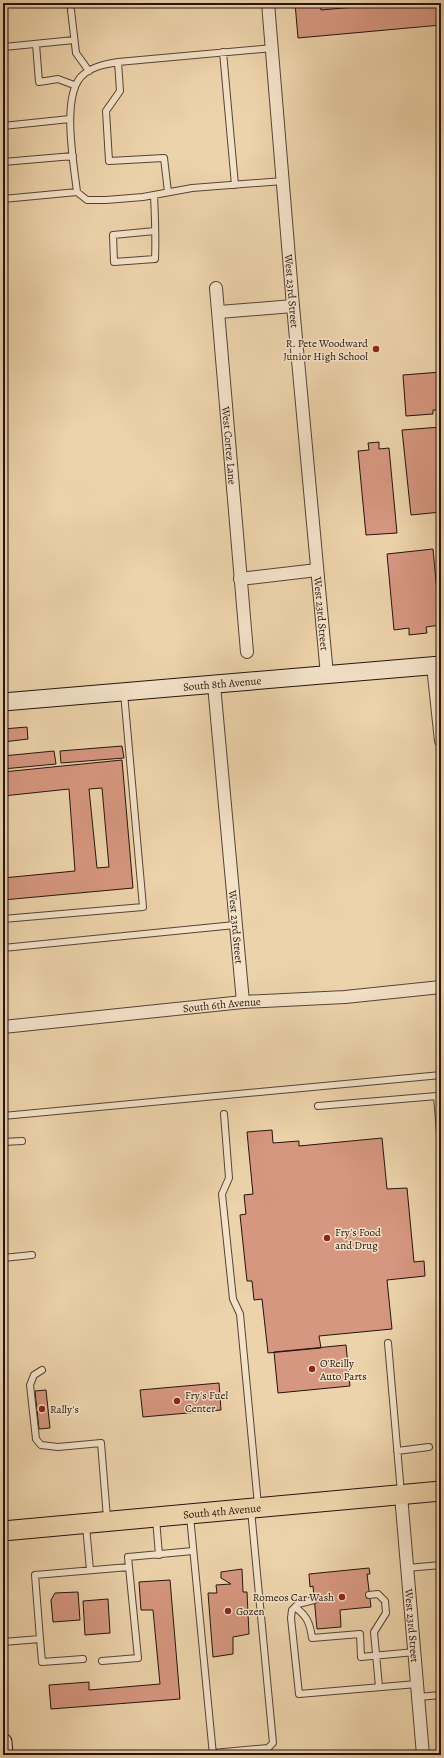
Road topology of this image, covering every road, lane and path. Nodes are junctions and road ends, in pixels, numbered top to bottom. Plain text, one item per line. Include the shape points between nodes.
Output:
1 (268, 3) edge
2 (71, 10) dead end
3 (74, 40) junction
4 (36, 44) junction
5 (4, 47) edge
6 (273, 48) junction
7 (223, 52) junction
8 (118, 62) junction
9 (89, 71) junction
10 (74, 85) junction
11 (70, 119) junction
12 (3, 126) edge
13 (73, 156) junction
14 (3, 162) edge
15 (283, 181) junction
16 (235, 185) junction
17 (77, 192) junction
18 (168, 192) junction
19 (154, 195) junction
20 (3, 199) edge
21 (155, 231) junction
22 (216, 288) dead end
23 (293, 306) junction
24 (219, 312) junction
25 (317, 570) junction
26 (240, 579) junction
27 (247, 652) dead end
28 (437, 666) edge
29 (327, 675) junction
30 (214, 685) junction
31 (124, 693) junction
32 (3, 702) edge
33 (441, 741) edge
34 (3, 919) edge
35 (236, 925) junction
36 (3, 948) edge
37 (441, 987) edge
38 (243, 1002) junction
39 (3, 1027) edge
40 (441, 1075) edge
41 (318, 1106) dead end
42 (224, 1114) dead end
43 (3, 1116) edge
44 (22, 1141) dead end
45 (3, 1142) edge
46 (441, 1146) edge
47 (32, 1255) dead end
48 (3, 1258) edge
49 (388, 1343) dead end
50 (42, 1370) dead end
51 (429, 1447) dead end
52 (397, 1451) junction
53 (441, 1491) edge
54 (401, 1495) junction
55 (255, 1509) junction
56 (190, 1515) junction
57 (156, 1518) junction
58 (108, 1522) junction
59 (86, 1524) junction
60 (3, 1531) edge
61 (193, 1552) junction
62 (159, 1555) junction
63 (441, 1565) edge
64 (129, 1567) junction
65 (407, 1568) junction
66 (90, 1570) junction
67 (370, 1595) dead end
68 (314, 1600) dead end
69 (295, 1607) junction
70 (40, 1639) junction
71 (3, 1642) edge
72 (415, 1652) junction
73 (377, 1656) junction
74 (83, 1659) dead end
75 (102, 1661) dead end
76 (417, 1684) junction
77 (379, 1687) junction
78 (441, 1695) edge
79 (418, 1697) junction
80 (3, 1742) edge
81 (213, 1754) edge
82 (4, 1755) edge
83 (423, 1755) edge

1 - 6 street, West 23rd Street
2 - 3 lane
3 - 4 lane
3 - 9 lane via 76,53
4 - 5 lane
4 - 10 lane via 40,82 58,79
6 - 7 lane
6 - 15 street, West 23rd Street
7 - 8 lane
7 - 16 lane
8 - 9 lane
8 - 18 lane via 120,91 106,111 109,161 164,158
9 - 10 lane
10 - 11 lane
11 - 12 lane
11 - 13 lane
13 - 14 lane
13 - 17 lane
15 - 16 lane
15 - 23 street, West 23rd Street
16 - 18 lane
17 - 19 lane via 87,200
17 - 20 lane
18 - 19 lane
19 - 21 lane
21 - 21 lane via 155,259 114,262 112,235
22 - 24 street, West Cortez Lane
23 - 24 street
23 - 25 street, West 23rd Street
24 - 26 street, West Cortez Lane
25 - 26 street
25 - 29 street, West 23rd Street
26 - 27 street, West Cortez Lane
28 - 29 street, South 8th Avenue
28 - 33 street
29 - 30 street, South 8th Avenue
30 - 31 street, South 8th Avenue
30 - 35 street, West 23rd Street
31 - 32 street, South 8th Avenue
31 - 34 lane via 143,907
35 - 36 lane
35 - 38 street, West 23rd Street
37 - 38 street, South 6th Avenue via 345,997
38 - 39 street, South 6th Avenue
40 - 43 lane
41 - 46 lane via 437,1096
42 - 55 lane via 229,1178 222,1194 233,1299 240,1314
44 - 45 lane
47 - 48 lane
49 - 52 lane
50 - 58 lane via 34,1375 30,1385 36,1439 41,1445 58,1447 101,1443
51 - 52 lane
52 - 54 lane
53 - 54 main road, South 4th Avenue
54 - 55 main road, South 4th Avenue
54 - 65 street, West 23rd Street
55 - 56 main road, South 4th Avenue
55 - 81 lane via 273,1743 268,1748
56 - 57 main road, South 4th Avenue
56 - 61 lane
57 - 58 main road, South 4th Avenue
57 - 62 lane
58 - 59 main road, South 4th Avenue
59 - 60 main road, South 4th Avenue
59 - 66 lane
61 - 62 lane
61 - 81 lane
62 - 64 lane via 128,1557
63 - 65 lane
64 - 66 lane
64 - 75 lane via 138,1658
65 - 72 street, West 23rd Street
66 - 70 lane via 35,1575
67 - 73 lane via 378,1594 385,1601 386,1613 374,1632
68 - 69 lane
69 - 73 lane via 307,1618 312,1638 360,1634 361,1657
69 - 77 lane via 291,1618 299,1694
70 - 71 lane
70 - 74 lane via 42,1662
72 - 73 lane
72 - 76 street, West 23rd Street
73 - 77 lane
76 - 77 lane
76 - 79 street, West 23rd Street
78 - 79 lane
79 - 83 street, West 23rd Street
80 - 82 street

